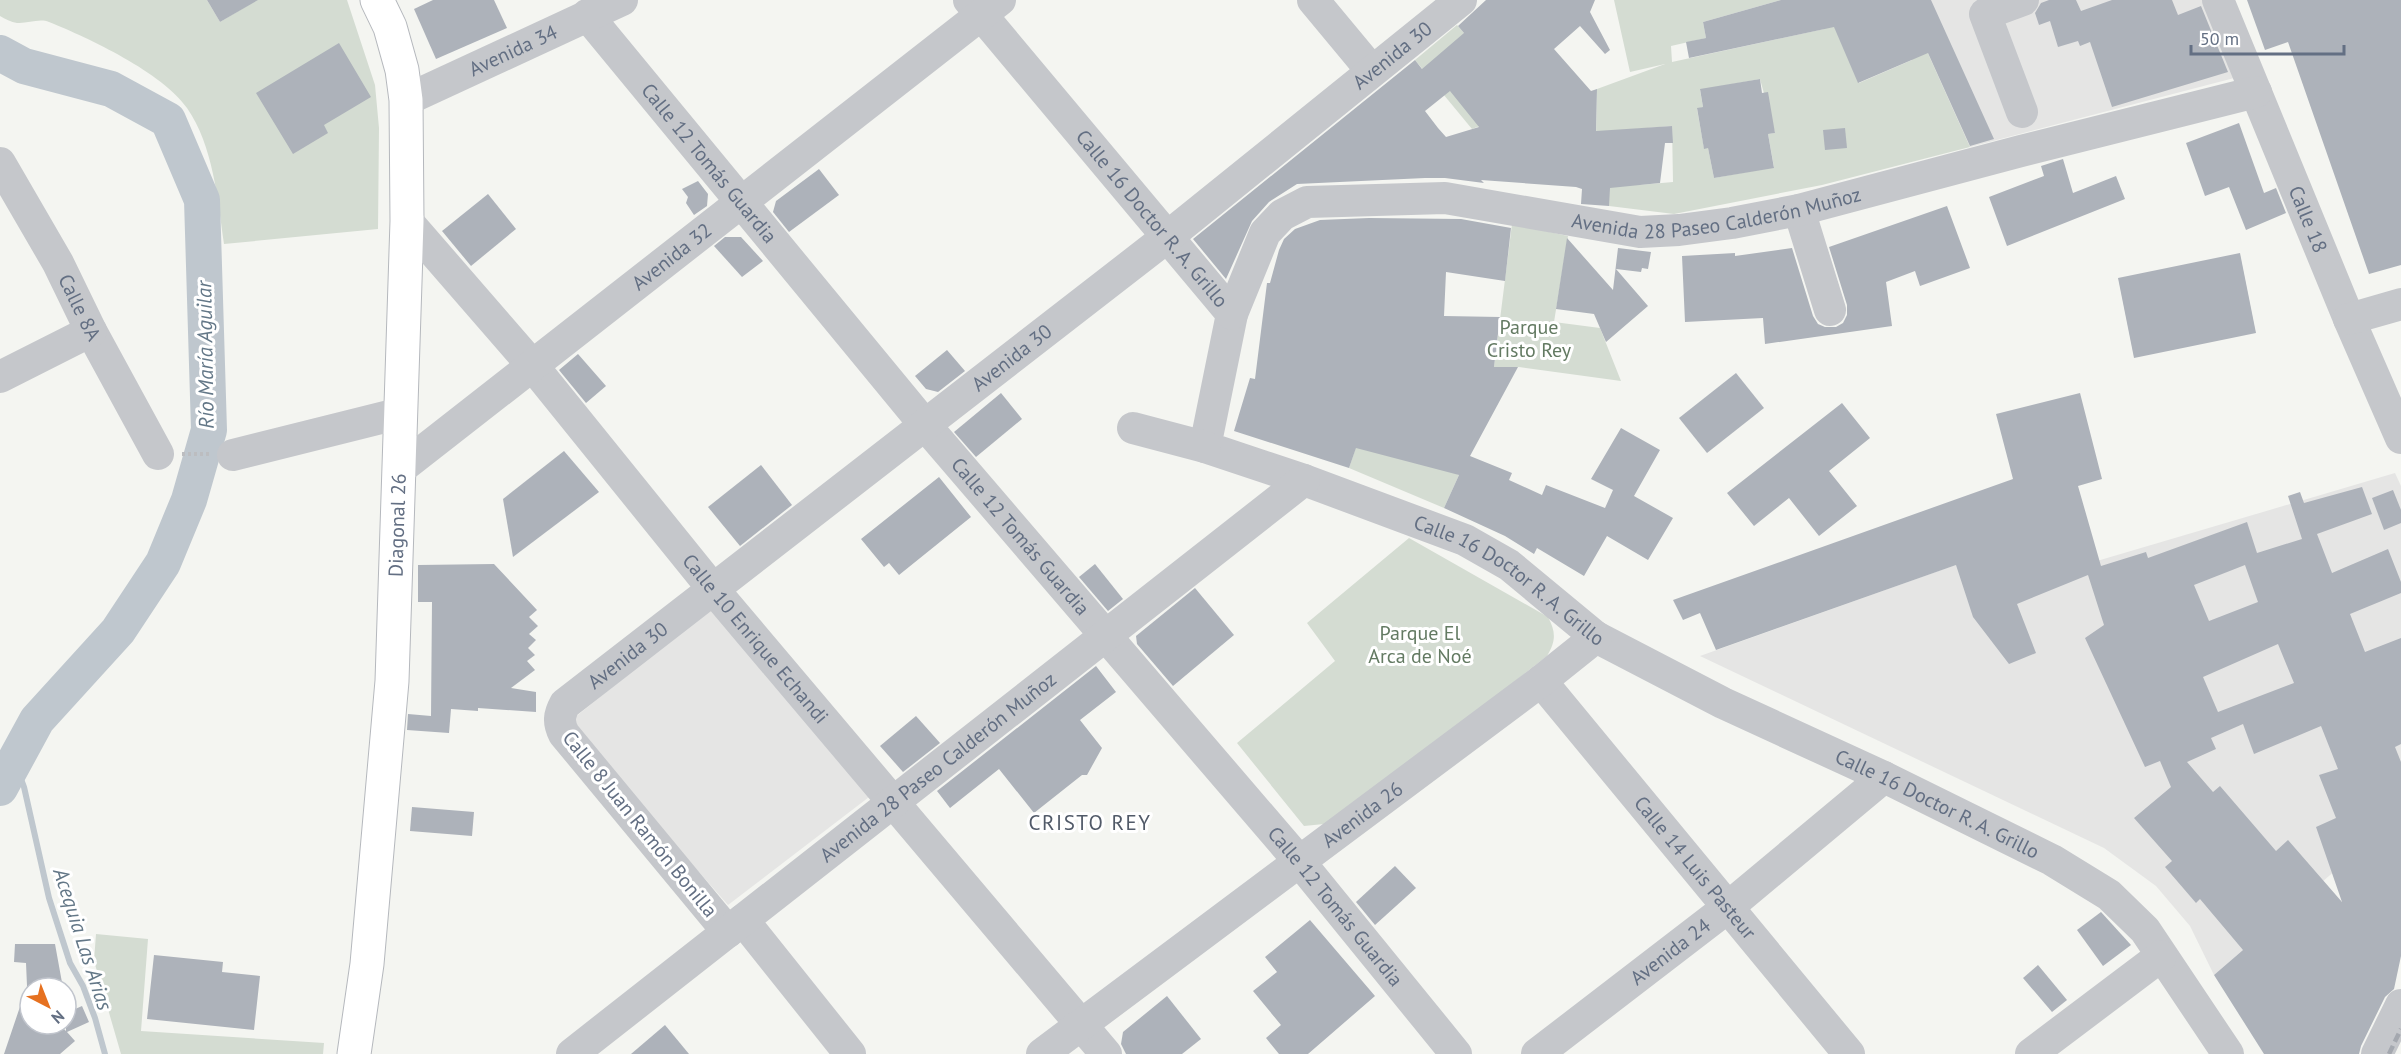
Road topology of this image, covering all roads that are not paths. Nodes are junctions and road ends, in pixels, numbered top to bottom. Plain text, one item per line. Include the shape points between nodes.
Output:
1 (376, 0) edge
2 (622, 0) edge
3 (1313, 0) edge
4 (1461, 0) edge
5 (2023, 0) edge
6 (2218, 0) edge
7 (983, 5) edge
8 (587, 15) junction
9 (1371, 71) junction
10 (2256, 92) junction
11 (406, 100) junction
12 (2022, 112) dead end
13 (0, 162) edge
14 (741, 203) junction
15 (1799, 210) junction
16 (407, 221) junction
17 (1166, 238) junction
18 (2401, 303) edge
19 (1830, 310) dead end
20 (1232, 314) junction
21 (2349, 319) junction
22 (91, 331) junction
23 (532, 365) junction
24 (0, 377) edge
25 (401, 413) junction
26 (926, 425) junction
27 (1132, 428) dead end
28 (2401, 438) edge
29 (1205, 447) junction
30 (158, 454) road end
31 (232, 454) road end
32 (400, 469) junction
33 (1304, 480) junction
34 (713, 589) junction
35 (1105, 637) junction
36 (1596, 637) junction
37 (1540, 681) junction
38 (560, 714) joint
39 (1884, 777) junction
40 (895, 802) junction
41 (1299, 861) junction
42 (1727, 908) junction
43 (735, 926) junction
44 (2161, 956) junction
45 (2401, 1005) edge
46 (1081, 1024) junction
47 (354, 1054) edge
48 (572, 1054) edge
49 (850, 1054) edge
50 (1042, 1054) edge
51 (1106, 1054) edge
52 (1456, 1054) edge
53 (1537, 1054) edge
54 (1849, 1054) edge
55 (2031, 1054) edge
56 (2228, 1054) edge
57 (2377, 1054) edge

1 - 11 main road, Diagonal 26 via 390,27
2 - 8 street, Avenida 34
3 - 9 street
4 - 9 street, Avenida 30
5 - 12 street via 1985,14
6 - 10 street, Calle 18
7 - 14 street, Avenida 32
7 - 17 street, Calle 16 Doctor R. A. Grillo
8 - 11 street, Avenida 34
8 - 14 street, Calle 12 Tomás Guardia
9 - 17 street, Avenida 30
10 - 15 street, Avenida 28 Paseo Calderón Muñoz
10 - 21 street, Calle 18
11 - 16 main road, Diagonal 26
13 - 22 street, Calle 8A via 58,263
14 - 23 street, Avenida 32
14 - 26 street, Calle 12 Tomás Guardia
15 - 19 street
15 - 20 street, Avenida 28 Paseo Calderón Muñoz via 1732,223 1640,232 1445,198 1307,202 1282,215 1265,233
16 - 23 street, Calle 10 Enrique Echandi
16 - 25 main road, Diagonal 26
17 - 20 street, Calle 16 Doctor R. A. Grillo
17 - 26 street, Avenida 30
18 - 21 street
20 - 29 street, Calle 16 Doctor R. A. Grillo
21 - 28 street, Calle 18
22 - 24 street
22 - 30 street, Calle 8A
23 - 32 street, Avenida 32
23 - 34 street, Calle 10 Enrique Echandi
25 - 31 street
25 - 32 main road, Diagonal 26
26 - 34 street, Avenida 30
26 - 35 street, Calle 12 Tomás Guardia
27 - 29 street
29 - 33 street, Calle 16 Doctor R. A. Grillo
32 - 47 main road, Diagonal 26 via 391,693 367,964
33 - 35 street, Avenida 28 Paseo Calderón Muñoz
33 - 36 street, Calle 16 Doctor R. A. Grillo via 1465,540 1509,565
34 - 38 street, Avenida 30 via 566,704
34 - 40 street, Calle 10 Enrique Echandi
35 - 40 street, Avenida 28 Paseo Calderón Muñoz
35 - 41 street, Calle 12 Tomás Guardia
36 - 37 street, Avenida 26
36 - 39 street, Calle 16 Doctor R. A. Grillo via 1723,703
37 - 41 street, Avenida 26
37 - 42 street, Calle 14 Luis Pasteur
38 - 43 street, Calle 8 Juan Ramón Bonilla via 564,734
39 - 42 street, Avenida 24
39 - 44 street, Calle 16 Doctor R. A. Grillo via 2052,860 2109,895 2145,930
40 - 43 street, Avenida 28 Paseo Calderón Muñoz
40 - 46 street, Calle 10 Enrique Echandi
41 - 46 street, Avenida 26
41 - 52 street, Calle 12 Tomás Guardia
42 - 53 street, Avenida 24
42 - 54 street, Calle 14 Luis Pasteur
43 - 48 street, Avenida 28 Paseo Calderón Muñoz
43 - 49 street, Calle 8 Juan Ramón Bonilla
44 - 55 street
44 - 56 street, Calle 16 Doctor R. A. Grillo
45 - 57 street
46 - 50 street, Avenida 26
46 - 51 street, Calle 10 Enrique Echandi

